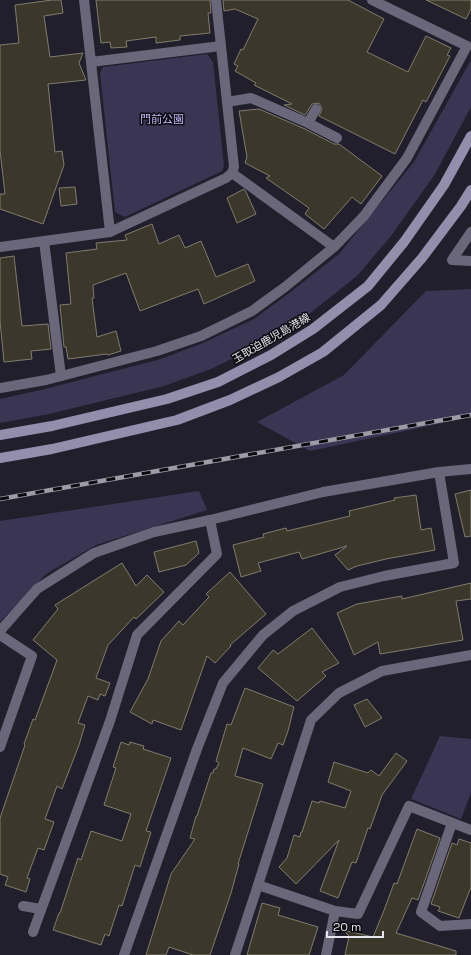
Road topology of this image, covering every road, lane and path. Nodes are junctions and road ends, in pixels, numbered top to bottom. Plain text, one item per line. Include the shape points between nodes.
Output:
1 (84, 0) edge
2 (216, 0) edge
3 (372, 0) edge
4 (221, 46) junction
5 (91, 62) junction
6 (227, 102) junction
7 (316, 109) dead end
8 (308, 123) junction
9 (471, 136) edge
10 (337, 138) dead end
11 (232, 173) junction
12 (471, 190) edge
13 (110, 232) junction
14 (471, 232) edge
15 (44, 241) junction
16 (0, 247) edge
17 (334, 248) junction
18 (471, 260) edge
19 (61, 376) junction
20 (0, 388) edge
21 (0, 435) edge
22 (0, 458) edge
23 (471, 469) edge
24 (439, 472) junction
25 (210, 520) junction
26 (0, 631) edge
27 (0, 635) edge
28 (471, 655) edge
29 (0, 747) edge
30 (452, 823) junction
31 (471, 830) edge
32 (258, 886) junction
33 (23, 906) dead end
34 (41, 909) junction
35 (335, 911) junction
36 (471, 924) edge
37 (33, 932) dead end
38 (124, 955) edge
39 (236, 955) edge
40 (326, 955) edge

1 - 5 street
2 - 4 street
3 - 17 street via 467,46 407,158 364,216
4 - 5 street
4 - 6 street
5 - 13 street
6 - 8 street via 251,98
6 - 11 street via 234,167
7 - 8 street
8 - 10 street
9 - 21 main road, 玉取迫鹿児島港線 via 444,185 404,242 368,286 313,329 271,355 211,384 167,399 52,426
11 - 13 street
11 - 17 street
12 - 22 main road via 422,258 380,306 323,352 279,377 230,400 177,420 52,449
13 - 15 street
14 - 18 street via 452,260
15 - 16 street
15 - 19 street
17 - 19 street via 252,311 201,336 157,351
19 - 20 street
23 - 24 street
24 - 25 street via 323,492
24 - 38 street via 454,563 340,587 293,611 263,635 223,683
25 - 26 street via 154,532 94,553 37,589
25 - 34 street via 217,554 137,635 110,721
27 - 29 street via 32,656
28 - 32 street via 382,671 339,693 312,720
30 - 31 street
30 - 35 street via 409,806 358,914
30 - 36 street via 421,912 440,926
32 - 35 street
32 - 39 street
33 - 34 street
34 - 37 street
35 - 40 street

